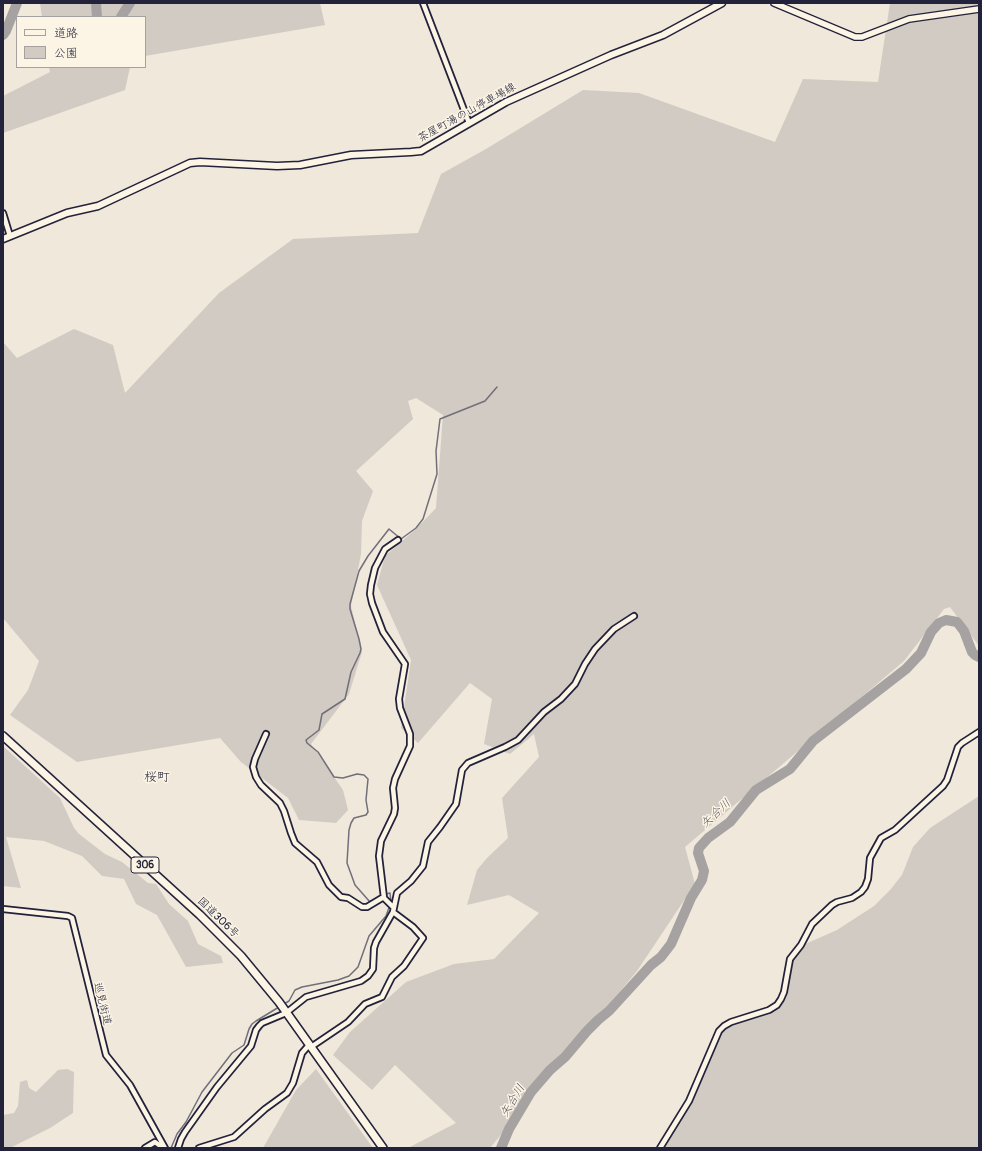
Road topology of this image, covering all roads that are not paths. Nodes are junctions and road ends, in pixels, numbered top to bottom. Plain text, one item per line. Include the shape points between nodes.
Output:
1 (424, 3) edge
2 (722, 3) edge
3 (774, 3) edge
4 (979, 9) edge
5 (469, 123) junction
6 (3, 213) edge
7 (10, 236) junction
8 (3, 239) edge
9 (398, 540) dead end
10 (634, 616) dead end
11 (979, 732) edge
12 (266, 734) dead end
13 (3, 736) edge
14 (385, 897) junction
15 (3, 909) edge
16 (393, 909) junction
17 (285, 1011) junction
18 (310, 1046) junction
19 (145, 1148) edge
20 (164, 1148) edge
21 (178, 1148) edge
22 (199, 1148) edge
23 (383, 1148) edge
24 (660, 1148) edge

1 - 5 street
2 - 5 main road, 茶屋町湯の山停車場線 via 663,35 611,55 506,102
3 - 4 street via 855,37 862,37 909,19
5 - 7 main road, 茶屋町湯の山停車場線 via 417,152 351,155 300,165 190,162 98,206 67,213
6 - 7 street
7 - 8 main road, 茶屋町湯の山停車場線
9 - 14 street via 384,549 375,568 370,594 383,632 404,664 399,699 410,734 410,746 393,788 394,814 381,841 379,856
10 - 16 street via 614,629 595,649 575,684 518,740 468,763 462,770 456,804 428,842 425,861 419,872 397,893
11 - 24 street via 958,747 943,786 895,830 881,838 870,858 868,879 861,892 832,905 812,924 790,959 784,992 777,1005 731,1022 719,1031 689,1101
12 - 14 street via 253,768 261,785 280,803 295,843 317,862 328,885 341,897 348,898 362,907 368,907
13 - 17 highway, 国道306号 / 306 via 218,932 241,956
14 - 16 street
15 - 20 street, 巡見街道 via 72,918 106,1055 130,1085
16 - 17 street via 376,942 373,968 368,976 361,981 306,997
16 - 18 street via 423,938 404,966 392,977 382,997 365,1004 348,1022
17 - 18 highway, 国道306号 / 306
17 - 21 street via 259,1026 251,1046 216,1087 183,1135
18 - 22 street via 302,1052 293,1083 287,1092 234,1137
18 - 23 highway, 国道306号 / 306
19 - 20 street via 155,1142

